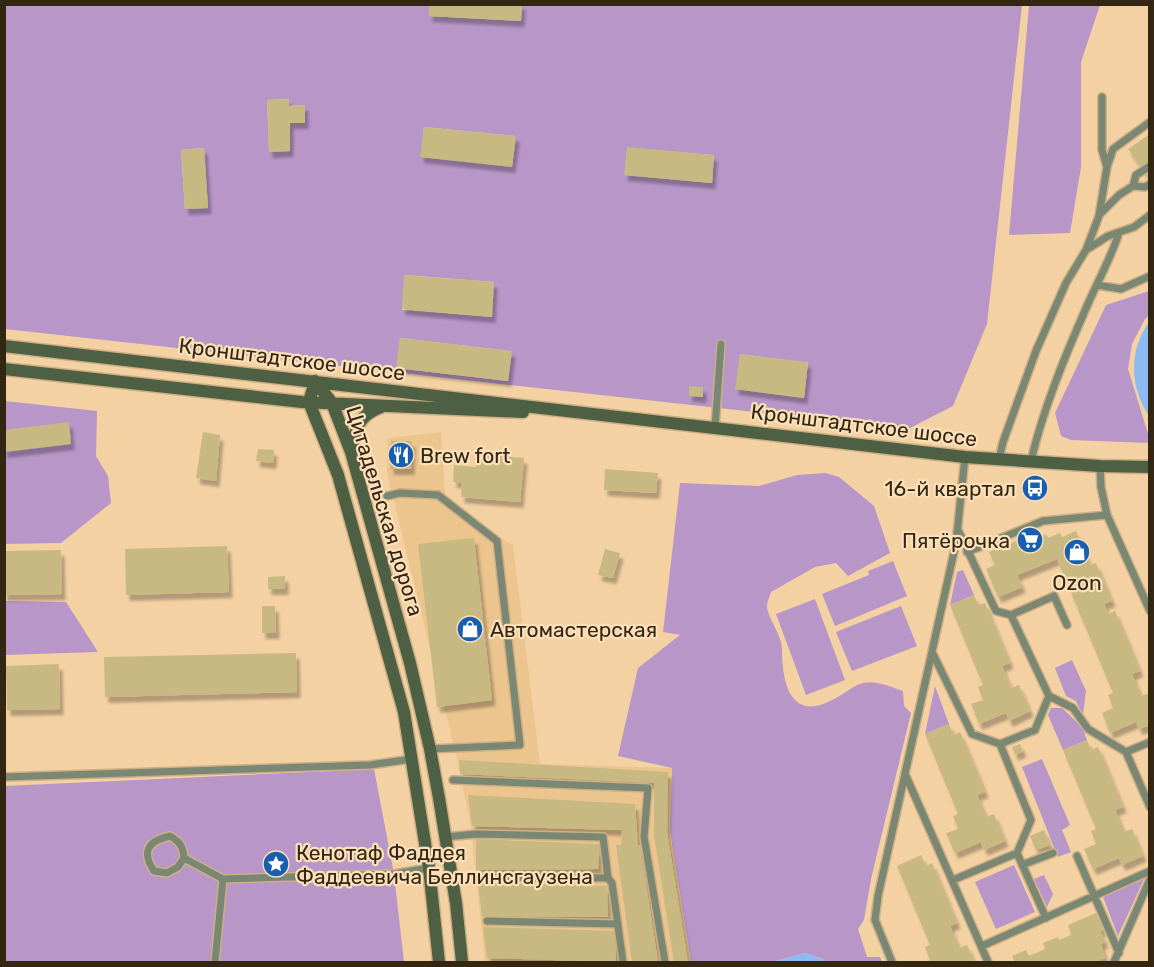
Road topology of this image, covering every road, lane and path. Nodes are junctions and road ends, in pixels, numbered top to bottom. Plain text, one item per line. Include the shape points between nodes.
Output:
1 (1102, 96) dead end
2 (1149, 122) edge
3 (1149, 166) edge
4 (1107, 167) junction
5 (1149, 184) edge
6 (1133, 186) junction
7 (1149, 215) edge
8 (1099, 216) junction
9 (1119, 232) junction
10 (1086, 250) junction
11 (1149, 276) edge
12 (1096, 285) junction
13 (721, 344) dead end
14 (4, 346) edge
15 (4, 369) edge
16 (315, 381) junction
17 (309, 402) junction
18 (332, 404) junction
19 (384, 406) junction
20 (575, 412) junction
21 (715, 428) junction
22 (351, 452) junction
23 (965, 457) junction
24 (999, 459) junction
25 (1031, 461) junction
26 (1100, 466) junction
27 (1149, 467) edge
28 (387, 496) dead end
29 (1107, 515) junction
30 (958, 530) junction
31 (967, 552) junction
32 (1149, 611) edge
33 (1011, 615) junction
34 (1066, 625) dead end
35 (933, 654) junction
36 (1049, 696) junction
37 (1149, 742) edge
38 (1000, 744) junction
39 (430, 749) junction
40 (1126, 752) junction
41 (412, 759) junction
42 (906, 776) junction
43 (4, 777) edge
44 (453, 780) dead end
45 (1149, 807) edge
46 (445, 837) junction
47 (1017, 853) junction
48 (1053, 853) dead end
49 (1077, 856) dead end
50 (184, 858) junction
51 (1022, 865) junction
52 (429, 868) junction
53 (1149, 871) edge
54 (483, 877) dead end
55 (608, 878) junction
56 (223, 879) junction
57 (1149, 879) edge
58 (953, 880) junction
59 (1095, 896) junction
60 (1046, 918) junction
61 (487, 921) dead end
62 (618, 924) junction
63 (982, 946) junction
64 (1119, 953) junction
65 (215, 963) edge
66 (439, 963) edge
67 (462, 963) edge
68 (623, 963) edge
69 (665, 963) edge
70 (892, 963) edge
71 (988, 963) edge
72 (1114, 963) edge

1 - 4 lane via 1102,150
2 - 4 lane via 1113,149
3 - 6 lane via 1136,175
4 - 8 lane
5 - 6 lane
6 - 8 lane
7 - 9 lane via 1134,227
8 - 10 lane
9 - 10 lane
9 - 12 lane via 1112,256
10 - 24 lane via 1066,283 1036,351
11 - 12 lane via 1121,289
12 - 25 lane via 1039,426
13 - 21 lane
14 - 16 main road, Кронштадтское шоссе
15 - 17 main road, Кронштадтское шоссе
16 - 17 main road
16 - 18 main road, Цитадельская дорога
16 - 20 main road, Кронштадтское шоссе
17 - 18 main road, Кронштадтское шоссе
17 - 41 main road, Цитадельская дорога via 338,475 364,564 404,712
18 - 19 main road, Кронштадтское шоссе
18 - 22 main road, Цитадельская дорога
19 - 20 main road, Кронштадтское шоссе
19 - 22 main road via 360,421
20 - 21 main road, Кронштадтское шоссе
21 - 23 main road, Кронштадтское шоссе
22 - 39 main road, Цитадельская дорога via 405,642
23 - 24 main road, Кронштадтское шоссе
23 - 30 lane
24 - 25 main road, Кронштадтское шоссе
25 - 26 main road, Кронштадтское шоссе
26 - 27 main road, Кронштадтское шоссе
26 - 29 lane
28 - 39 lane via 438,495 496,541 520,745
29 - 31 lane via 1043,521
29 - 32 lane
30 - 31 lane
30 - 35 lane
31 - 33 lane via 996,611
33 - 34 lane via 1054,596
33 - 36 lane
35 - 38 lane via 972,734
35 - 42 lane
36 - 38 lane via 1035,730
36 - 40 lane via 1073,708 1088,729
37 - 40 lane
38 - 47 lane via 1031,820
39 - 46 main road, Цитадельская дорога
40 - 45 lane
41 - 43 lane via 370,765
41 - 52 main road, Цитадельская дорога
42 - 58 lane
42 - 70 lane via 875,920
44 - 69 lane via 648,788 645,837
46 - 55 lane via 603,837
46 - 67 main road, Цитадельская дорога
47 - 51 lane
47 - 58 lane
48 - 51 lane
49 - 59 lane
50 - 50 lane via 180,842 170,836 156,839 148,849 147,860 154,871 167,873
50 - 56 lane
51 - 60 lane
52 - 56 lane via 394,874
52 - 66 main road, Цитадельская дорога
53 - 59 lane
54 - 55 lane
55 - 62 lane
56 - 65 lane
57 - 64 lane
58 - 63 lane
59 - 60 lane
59 - 64 lane
60 - 63 lane
61 - 62 lane
62 - 68 lane
63 - 71 lane
64 - 72 lane

